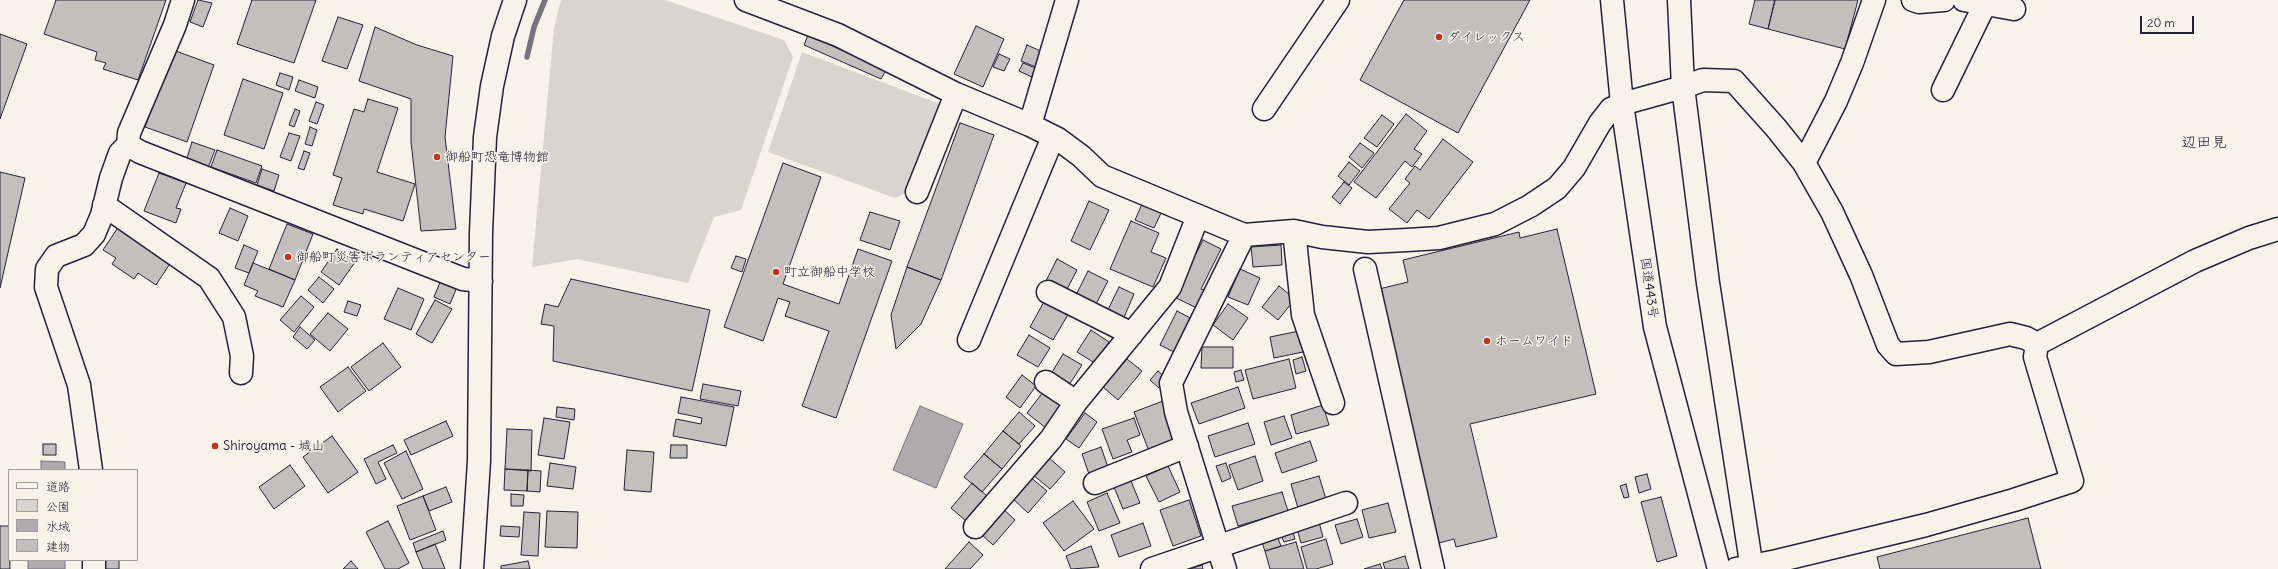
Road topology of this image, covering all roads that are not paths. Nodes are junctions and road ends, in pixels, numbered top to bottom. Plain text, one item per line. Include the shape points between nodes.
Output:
1 (183, 0) edge
2 (515, 0) edge
3 (746, 0) edge
4 (1067, 0) edge
5 (1338, 0) edge
6 (1612, 0) edge
7 (1679, 0) edge
8 (1874, 0) edge
9 (1913, 0) edge
10 (1944, 0) edge
11 (1964, 0) edge
12 (2004, 5) edge
13 (798, 8) edge
14 (1683, 88) junction
15 (1944, 90) dead end
16 (956, 94) junction
17 (1622, 104) junction
18 (1264, 109) dead end
19 (1030, 125) junction
20 (1053, 137) junction
21 (128, 144) junction
22 (1804, 163) junction
23 (918, 192) dead end
24 (104, 204) junction
25 (1198, 216) junction
26 (2278, 229) edge
27 (1294, 231) junction
28 (1244, 236) junction
29 (1365, 269) dead end
30 (481, 281) junction
31 (1048, 292) dead end
32 (1132, 334) junction
33 (969, 340) dead end
34 (2037, 344) junction
35 (242, 373) dead end
36 (1046, 382) dead end
37 (1076, 402) junction
38 (1333, 402) dead end
39 (1187, 446) junction
40 (91, 469) edge
41 (1095, 483) dead end
42 (1346, 503) dead end
43 (975, 527) dead end
44 (1218, 546) junction
45 (1746, 568) edge
46 (472, 569) edge
47 (1152, 569) edge
48 (1225, 569) edge
49 (1433, 569) edge
50 (1719, 569) edge

1 - 21 main road via 129,133
2 - 30 main road via 501,43 485,137
3 - 13 main road
4 - 19 main road
5 - 18 main road
6 - 17 main road, 国道443号
7 - 14 main road
8 - 22 main road via 1847,76
9 - 10 main road
11 - 12 main road
12 - 15 main road
13 - 16 main road via 838,35
14 - 17 main road
14 - 22 main road via 1703,80 1734,81
14 - 45 main road
16 - 19 main road
16 - 23 main road
17 - 27 main road via 1610,110 1574,168 1557,188 1530,206 1495,224 1439,238 1368,242
17 - 50 main road, 国道443号 via 1655,327
19 - 20 main road
20 - 25 main road via 1081,156 1102,176
20 - 33 main road
21 - 24 main road via 120,153
21 - 30 main road via 140,152 463,279
22 - 34 main road via 1832,212 1891,350 1896,354 1929,352 2010,334
24 - 35 main road via 209,278 234,317 242,356
24 - 40 main road via 94,234 84,245 56,256 47,269 46,287 79,385
25 - 28 main road
25 - 32 main road via 1170,287
26 - 34 main road via 2249,238 2195,261
27 - 28 main road
27 - 38 main road via 1303,315
28 - 39 main road via 1170,383
29 - 49 main road
30 - 46 main road via 479,461
31 - 32 main road
32 - 37 main road
34 - 45 main road via 2035,357 2072,481 1926,525
36 - 37 main road
37 - 43 main road via 1051,439
39 - 41 main road
39 - 44 main road
42 - 44 main road
44 - 47 main road
44 - 48 main road

